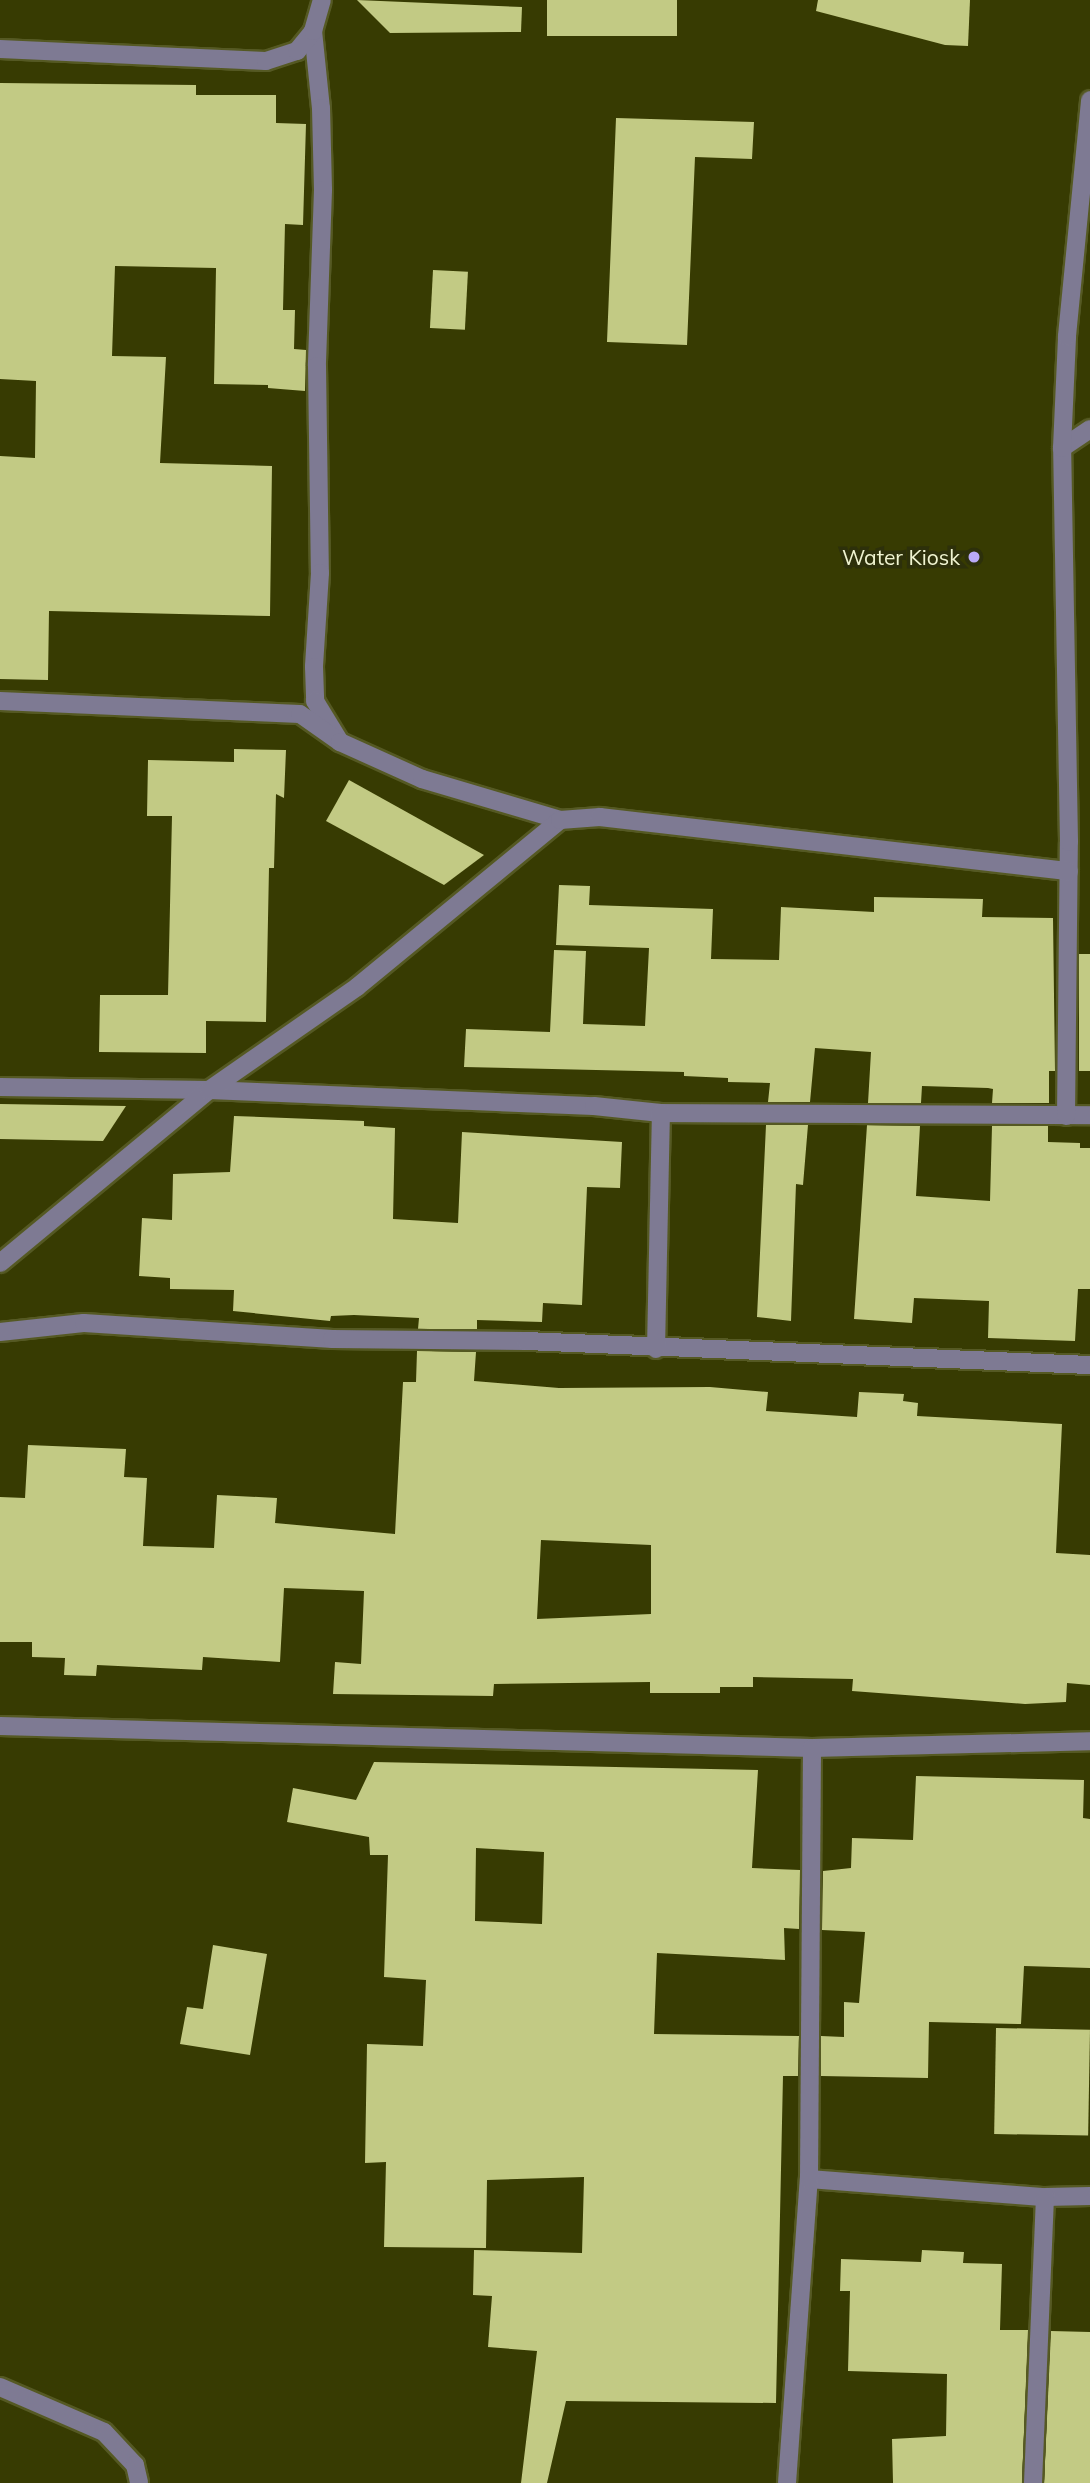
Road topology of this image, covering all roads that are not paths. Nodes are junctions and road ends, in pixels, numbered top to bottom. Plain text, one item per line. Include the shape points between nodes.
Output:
1 (323, 0) edge
2 (313, 31) junction
3 (0, 49) edge
4 (1090, 100) edge
5 (1090, 429) edge
6 (1062, 449) junction
7 (0, 701) edge
8 (340, 742) junction
9 (560, 820) junction
10 (1069, 871) junction
11 (0, 1087) edge
12 (209, 1090) junction
13 (661, 1113) junction
14 (1090, 1115) edge
15 (1066, 1116) junction
16 (0, 1263) edge
17 (0, 1332) edge
18 (656, 1349) junction
19 (1090, 1365) edge
20 (0, 1726) edge
21 (1090, 1741) edge
22 (812, 1748) junction
23 (809, 2179) junction
24 (1090, 2196) edge
25 (1045, 2197) junction
26 (0, 2387) edge
27 (139, 2483) edge
28 (787, 2483) edge
29 (1033, 2483) edge

1 - 2 street
2 - 3 street via 298,51 265,61
2 - 8 street via 323,190 315,701
4 - 6 street via 1067,335
5 - 6 street
6 - 10 street
7 - 8 street via 300,714
8 - 9 street via 422,779
9 - 10 street via 600,817
9 - 12 street via 357,988
10 - 15 street
11 - 12 street
12 - 13 street via 594,1106
12 - 16 street
13 - 15 street
13 - 18 street
14 - 15 street
17 - 18 street via 83,1322 332,1339 526,1340
18 - 19 street
20 - 22 street
21 - 22 street
22 - 23 street
23 - 25 street
23 - 28 street
24 - 25 street
25 - 29 street
26 - 27 street via 104,2432 135,2465

